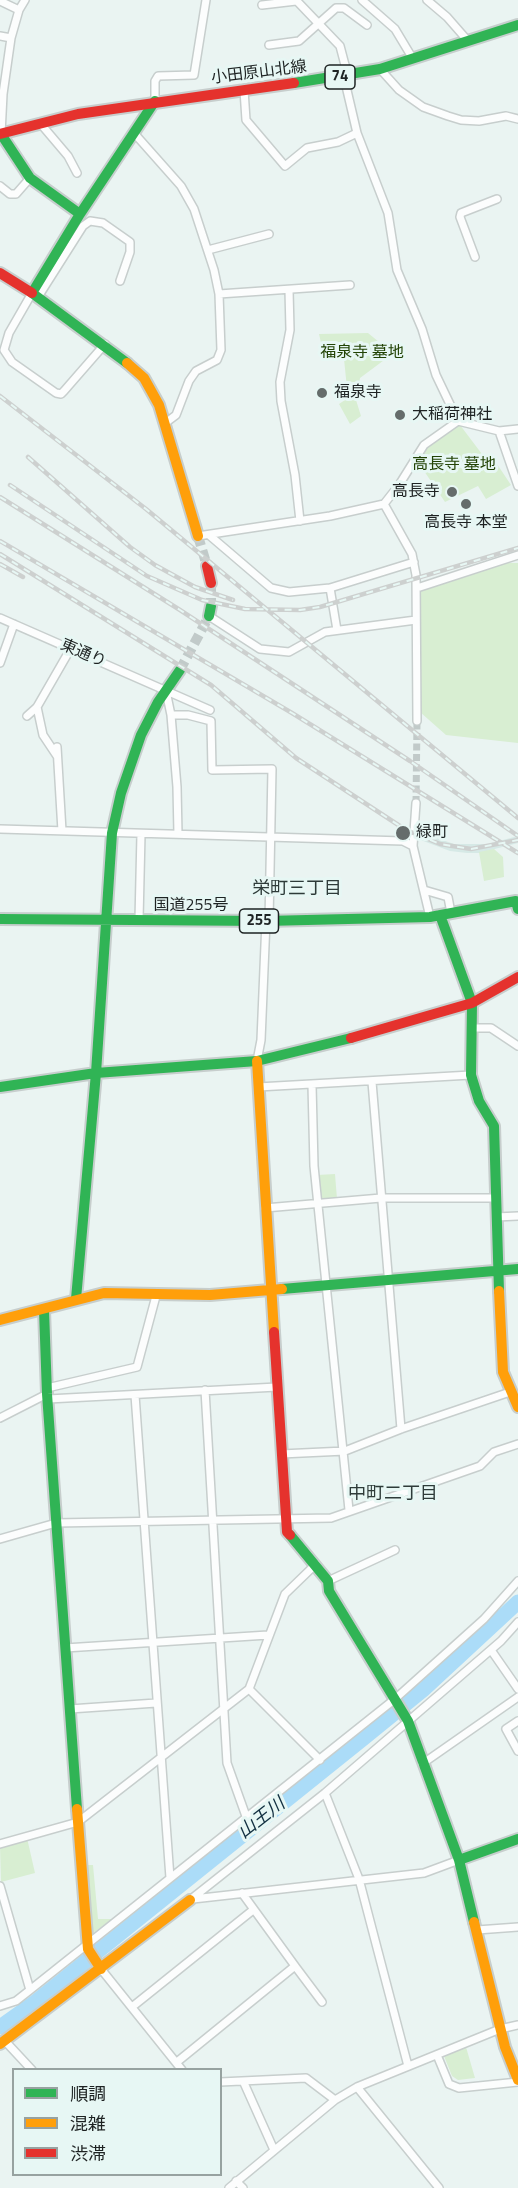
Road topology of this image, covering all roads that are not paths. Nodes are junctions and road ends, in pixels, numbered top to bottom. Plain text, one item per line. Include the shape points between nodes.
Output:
1 (25, 0) edge
2 (206, 0) edge
3 (296, 0) edge
4 (362, 0) edge
5 (427, 0) edge
6 (0, 1) edge
7 (262, 5) dead end
8 (19, 10) junction
9 (319, 24) junction
10 (367, 25) dead end
11 (518, 25) edge
12 (0, 36) edge
13 (11, 38) junction
14 (468, 41) junction
15 (269, 45) dead end
16 (413, 59) junction
17 (381, 69) junction
18 (244, 90) junction
19 (155, 101) junction
20 (518, 119) edge
21 (40, 123) junction
22 (134, 133) junction
23 (357, 133) junction
24 (1, 134) edge
25 (77, 173) dead end
26 (30, 178) junction
27 (0, 186) edge
28 (497, 199) dead end
29 (80, 214) junction
30 (269, 234) dead end
31 (208, 250) junction
32 (475, 257) dead end
33 (0, 273) edge
34 (120, 281) dead end
35 (350, 285) dead end
36 (289, 290) junction
37 (219, 294) junction
38 (35, 295) junction
39 (105, 344) junction
40 (458, 421) junction
41 (164, 424) junction
42 (518, 429) edge
43 (499, 430) junction
44 (518, 486) edge
45 (384, 504) junction
46 (300, 521) junction
47 (204, 536) junction
48 (518, 555) edge
49 (414, 562) junction
50 (207, 566) tunnel mouth
51 (211, 583) tunnel mouth
52 (330, 588) junction
53 (417, 588) junction
54 (210, 611) dead end
55 (0, 618) edge
56 (416, 620) junction
57 (14, 624) junction
58 (337, 630) junction
59 (71, 648) junction
60 (0, 663) edge
61 (180, 670) tunnel mouth
62 (166, 691) junction
63 (37, 707) junction
64 (210, 710) dead end
65 (171, 715) junction
66 (27, 716) dead end
67 (417, 721) tunnel mouth
68 (57, 747) dead end
69 (58, 758) junction
70 (416, 802) tunnel mouth
71 (0, 829) edge
72 (62, 831) junction
73 (112, 833) junction
74 (141, 834) junction
75 (178, 834) junction
76 (272, 836) junction
77 (413, 846) junction
78 (424, 890) junction
79 (517, 903) edge
80 (440, 915) junction
81 (0, 919) edge
82 (106, 920) junction
83 (140, 920) junction
84 (268, 921) junction
85 (518, 977) edge
86 (472, 1004) junction
87 (472, 1028) junction
88 (518, 1046) edge
89 (257, 1061) junction
90 (96, 1073) junction
91 (471, 1075) junction
92 (372, 1082) junction
93 (312, 1084) junction
94 (0, 1087) edge
95 (258, 1087) junction
96 (381, 1198) junction
97 (497, 1198) junction
98 (319, 1203) junction
99 (265, 1208) junction
100 (518, 1216) edge
101 (496, 1217) junction
102 (518, 1269) edge
103 (498, 1271) junction
104 (389, 1281) junction
105 (326, 1287) junction
106 (271, 1290) junction
107 (156, 1296) junction
108 (76, 1299) junction
109 (44, 1310) junction
110 (0, 1320) edge
111 (277, 1386) junction
112 (205, 1390) junction
113 (510, 1392) junction
114 (47, 1394) junction
115 (135, 1395) junction
116 (518, 1407) edge
117 (0, 1418) edge
118 (401, 1429) junction
119 (518, 1444) edge
120 (345, 1452) junction
121 (281, 1454) junction
122 (349, 1510) junction
123 (212, 1520) junction
124 (285, 1520) junction
125 (144, 1522) junction
126 (56, 1523) junction
127 (0, 1539) edge
128 (395, 1550) dead end
129 (316, 1564) junction
130 (328, 1581) junction
131 (518, 1581) edge
132 (518, 1623) edge
133 (268, 1635) junction
134 (220, 1637) junction
135 (152, 1643) junction
136 (66, 1648) junction
137 (491, 1650) junction
138 (249, 1689) junction
139 (518, 1689) edge
140 (518, 1697) edge
141 (396, 1700) junction
142 (156, 1703) junction
143 (225, 1707) junction
144 (70, 1709) junction
145 (407, 1720) junction
146 (518, 1721) edge
147 (518, 1751) edge
148 (160, 1756) junction
149 (320, 1760) junction
150 (422, 1764) junction
151 (325, 1793) junction
152 (247, 1819) junction
153 (78, 1822) junction
154 (518, 1839) edge
155 (0, 1844) edge
156 (459, 1860) junction
157 (170, 1878) junction
158 (359, 1880) junction
159 (0, 1886) edge
160 (242, 1893) junction
161 (190, 1900) junction
162 (253, 1911) junction
163 (518, 1927) edge
164 (477, 1929) junction
165 (88, 1946) junction
166 (295, 1966) junction
167 (101, 1969) junction
168 (30, 1990) junction
169 (322, 2002) dead end
170 (0, 2006) edge
171 (132, 2007) junction
172 (518, 2025) edge
173 (500, 2029) junction
174 (2, 2042) edge
175 (437, 2055) junction
176 (177, 2062) junction
177 (408, 2067) junction
178 (30, 2068) edge
179 (181, 2068) edge
180 (518, 2081) edge
181 (222, 2082) edge
182 (244, 2083) junction
183 (357, 2087) junction
184 (335, 2100) junction
185 (274, 2150) junction
186 (236, 2181) junction
187 (229, 2188) edge
188 (243, 2188) edge
189 (439, 2188) edge

1 - 8 street
2 - 19 street via 194,75 158,76
3 - 7 street
3 - 9 street
4 - 16 street via 395,29
5 - 14 street
6 - 8 street
8 - 13 street
9 - 10 street via 336,8 344,8
9 - 15 street via 298,41
9 - 23 street, bridge via 340,46
11 - 14 main road, 小田原山北線 / 74
12 - 13 street
13 - 24 street
14 - 16 main road, 小田原山北線 / 74
16 - 17 main road, 小田原山北線 / 74
17 - 18 main road, 小田原山北線 / 74
17 - 20 street via 423,107 461,120 506,116
18 - 19 main road, 小田原山北線 / 74
18 - 23 street via 246,120 285,166 307,148 338,142
19 - 21 main road, 小田原山北線 / 74
19 - 22 main road
21 - 24 main road, 小田原山北線 / 74
21 - 25 street
22 - 29 main road
22 - 31 street via 181,186 194,209
23 - 40 street via 388,213 397,270 436,375
24 - 26 main road
26 - 27 street via 16,194
26 - 29 main road
28 - 32 street via 461,213
29 - 38 main road
30 - 31 street
31 - 37 street
33 - 38 main road
34 - 38 street via 130,242 103,223 90,221
35 - 36 street
36 - 37 street
36 - 46 street via 290,330 281,401
37 - 41 street via 221,350 217,360 196,372 176,415
38 - 39 main road
38 - 39 street via 9,333 4,350 12,362 56,393 64,392
39 - 41 main road via 135,366 152,388
40 - 43 street
40 - 45 street via 424,445
41 - 47 main road
42 - 43 street
43 - 44 street
45 - 46 street
45 - 49 street
46 - 47 street
47 - 52 street via 271,588 289,592
48 - 53 street
49 - 52 street
49 - 53 street
50 - 51 main road
52 - 58 street
53 - 56 street
54 - 58 street via 260,649 289,652 325,632
55 - 57 street, 東通り
56 - 58 street
56 - 67 street
57 - 59 street, 東通り
57 - 60 street
59 - 62 street, 東通り
59 - 63 street
61 - 62 main road
62 - 64 street, 東通り
62 - 65 street
62 - 73 main road via 130,762
63 - 66 street
63 - 69 street via 43,735
65 - 75 street
65 - 76 street via 211,721 212,770 272,769
68 - 69 street
69 - 72 street
70 - 77 street
71 - 72 street
72 - 73 street
73 - 74 street
73 - 82 main road
74 - 75 street
74 - 83 street
75 - 76 street
76 - 77 street via 403,841
76 - 84 street
77 - 78 street
78 - 80 street
78 - 80 street via 448,897
79 - 80 main road, 国道255号 / 255
80 - 84 main road, 国道255号 / 255
80 - 86 main road
81 - 82 main road, 国道255号 / 255
82 - 83 main road, 国道255号 / 255
82 - 90 main road
83 - 84 main road, 国道255号 / 255
84 - 89 street
85 - 86 main road
86 - 87 main road
86 - 89 main road
87 - 88 street via 491,1028
87 - 91 main road
89 - 90 main road
89 - 95 main road
90 - 94 main road
90 - 108 main road
91 - 92 street
91 - 97 main road via 479,1101 494,1126
92 - 93 street
92 - 96 street
93 - 95 street
93 - 98 street
95 - 99 main road
96 - 97 street
96 - 98 street
96 - 104 street
97 - 101 main road
98 - 99 street
98 - 105 street
99 - 106 main road
100 - 101 street
101 - 103 main road
102 - 103 main road
103 - 104 main road
103 - 113 main road via 501,1358
104 - 105 main road
104 - 118 street
105 - 106 main road
105 - 120 street
106 - 107 main road
106 - 111 main road
107 - 108 main road via 104,1293
107 - 114 street via 137,1367
108 - 109 main road
109 - 110 main road
109 - 114 main road
111 - 112 street
111 - 121 main road
112 - 115 street
112 - 123 street
113 - 116 main road
113 - 118 street
114 - 115 street
114 - 117 street
114 - 126 main road
115 - 125 street
118 - 120 street
119 - 122 street via 494,1452 480,1466
120 - 121 street
120 - 122 street
121 - 124 main road
122 - 124 street via 331,1518
123 - 124 street
123 - 125 street
123 - 134 street
124 - 129 main road via 286,1532
125 - 126 street
125 - 135 street
126 - 127 street
126 - 136 main road
128 - 130 street
129 - 130 main road
129 - 133 street via 285,1594
130 - 141 main road via 329,1590
131 - 141 street
132 - 137 street
133 - 134 street
133 - 138 street
134 - 135 street
134 - 143 street
135 - 136 street
135 - 142 street
136 - 144 main road
137 - 139 street
137 - 145 street
138 - 143 street
138 - 149 street
140 - 150 street
141 - 145 main road
141 - 149 street
142 - 144 street
142 - 148 street
143 - 148 street
143 - 152 street via 227,1763
144 - 153 main road
145 - 150 main road
145 - 151 street
146 - 147 street via 506,1729
148 - 153 street
148 - 157 street
149 - 152 street
150 - 156 main road
151 - 158 street
151 - 161 street
152 - 157 street
153 - 155 street
153 - 165 main road
154 - 156 main road
156 - 158 street via 424,1873
156 - 164 main road
157 - 165 street
158 - 160 street
158 - 177 street
159 - 168 street
160 - 161 street
160 - 162 street
161 - 167 main road
162 - 166 street
162 - 171 street
163 - 164 street
164 - 173 main road
165 - 167 main road
165 - 168 street
166 - 169 street
166 - 176 street
167 - 171 street
167 - 174 main road
168 - 170 street via 16,2001
171 - 176 street
172 - 173 street
173 - 175 street
173 - 180 main road
174 - 178 street
175 - 177 street
175 - 180 street via 449,2084 459,2088
176 - 179 street
177 - 183 street
181 - 182 street
182 - 184 street via 306,2078
182 - 185 street
183 - 184 street
183 - 189 street
184 - 185 street
185 - 186 street
186 - 187 street
186 - 188 street

